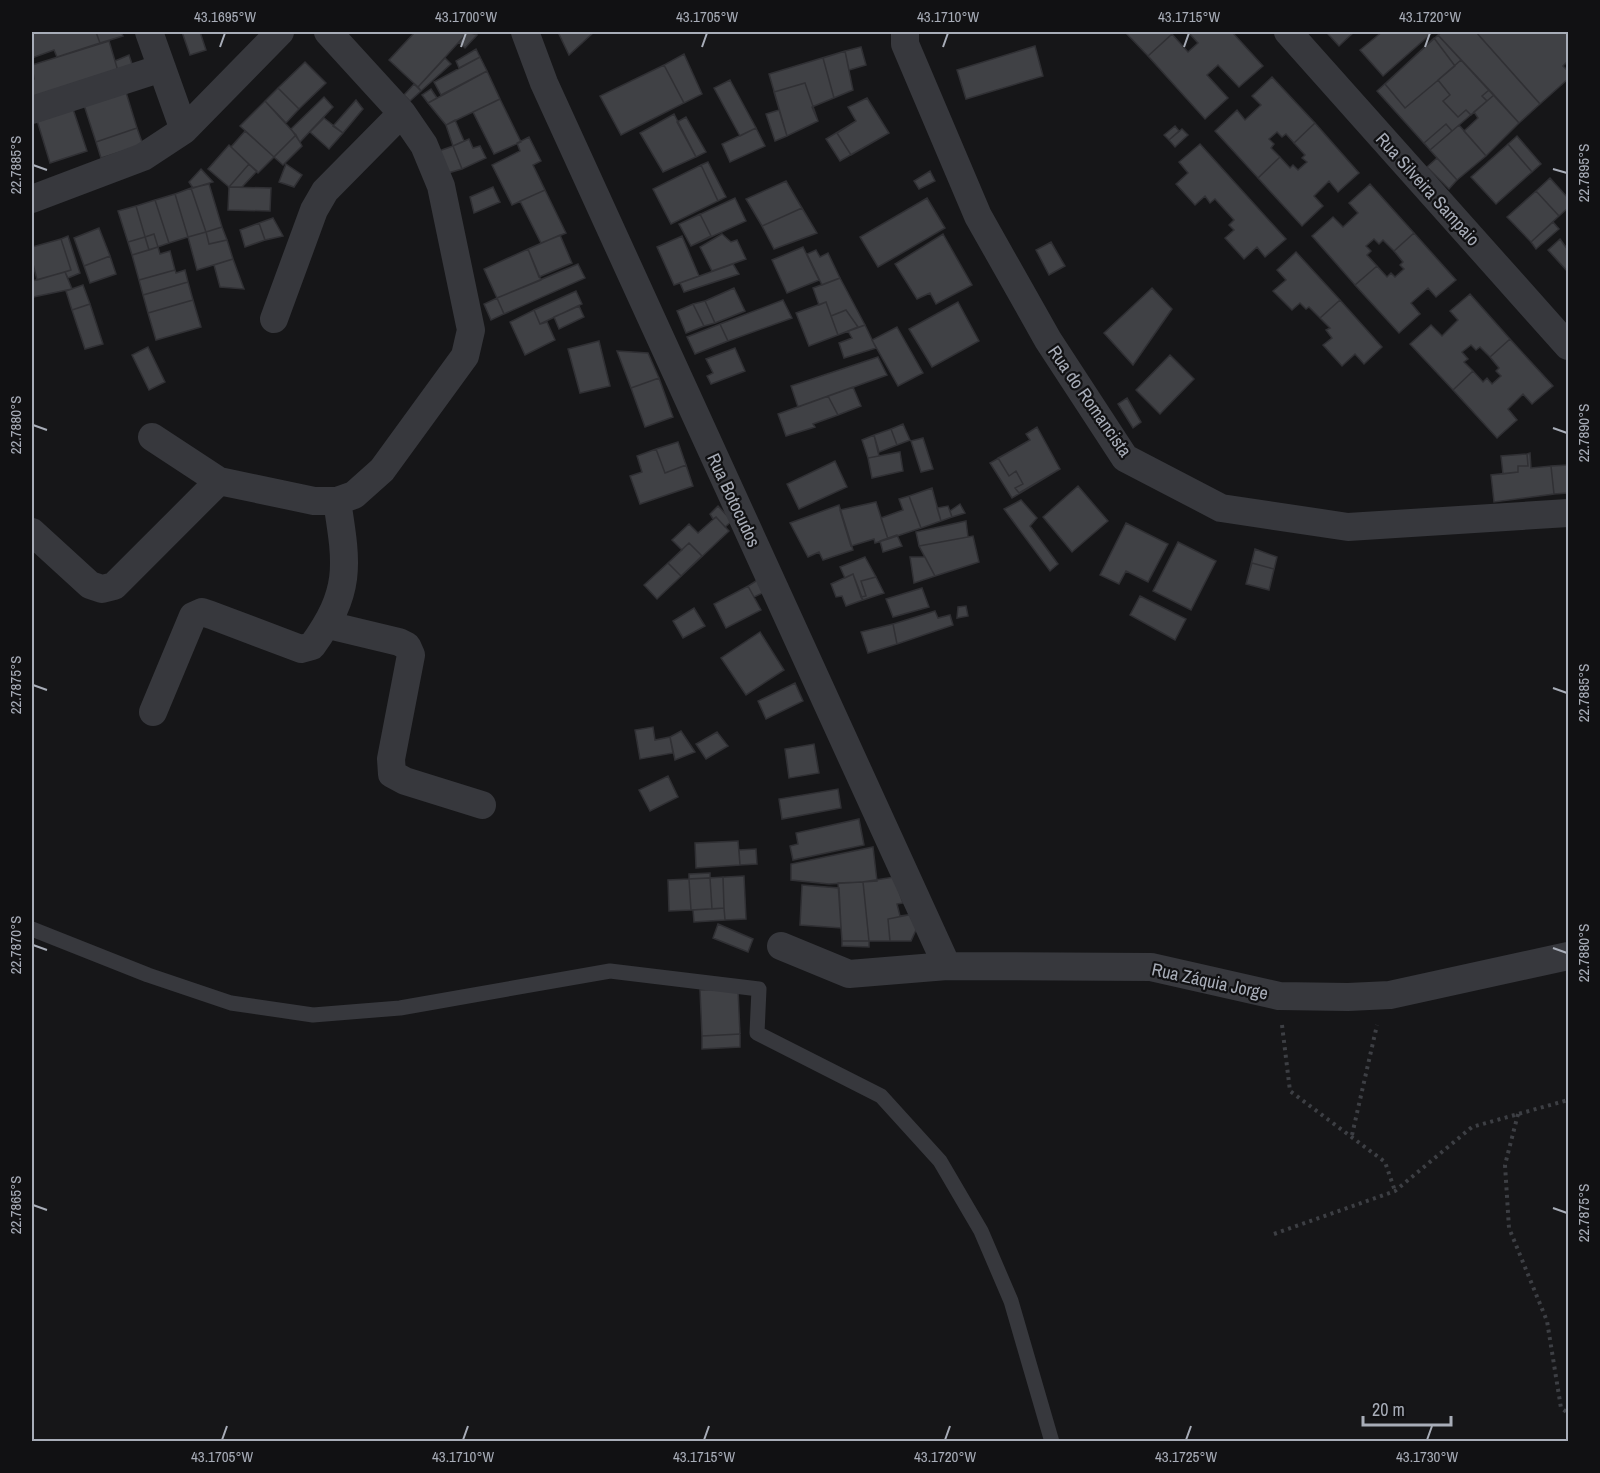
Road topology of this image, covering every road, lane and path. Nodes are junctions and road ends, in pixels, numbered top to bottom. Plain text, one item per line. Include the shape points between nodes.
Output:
1 (150, 32) edge
2 (280, 32) edge
3 (328, 32) edge
4 (525, 32) edge
5 (905, 32) edge
6 (1288, 32) edge
7 (162, 68) junction
8 (32, 110) edge
9 (402, 113) junction
10 (184, 130) junction
11 (32, 199) edge
12 (274, 319) dead end
13 (1569, 346) edge
14 (152, 437) dead end
15 (219, 481) junction
16 (337, 501) junction
17 (1569, 513) edge
18 (32, 532) edge
19 (328, 625) junction
20 (153, 712) dead end
21 (482, 805) dead end
22 (32, 929) edge
23 (781, 946) dead end
24 (1569, 956) edge
25 (947, 966) junction
26 (1390, 995) junction
27 (1279, 996) junction
28 (1569, 1100) edge
29 (1518, 1114) junction
30 (1352, 1135) junction
31 (1395, 1191) junction
32 (1274, 1234) dead end
33 (1569, 1413) edge
34 (1052, 1442) edge

1 - 7 street
2 - 10 street
3 - 9 street
4 - 25 street, Rua Botocudos via 544,83
5 - 17 street, Rua do Romancista via 905,44 978,216 1048,340 1125,458 1221,508 1348,527
6 - 13 street, Rua Silveira Sampaio
7 - 8 street
7 - 10 street
9 - 12 street via 325,191 314,210
9 - 16 street via 424,145 441,186 471,330 465,356 382,470 354,495
10 - 11 street via 143,157
14 - 15 street
15 - 16 street via 314,501
15 - 18 street via 114,586 102,589 90,585
16 - 19 street via 346,560 342,592
19 - 20 street via 312,646 301,649 201,612 193,616
19 - 21 street via 399,642 407,646 411,655 391,759 392,774
22 - 34 lane via 231,1003 313,1015 400,1008 610,971 759,989 758,1033 881,1096 940,1161 981,1231 1011,1301
23 - 25 street, Rua Záquia Jorge via 849,974
24 - 26 street, Rua Záquia Jorge
25 - 27 street, Rua Záquia Jorge via 1151,967
26 - 27 street, Rua Záquia Jorge
26 - 30 path via 1377,1026
27 - 30 path via 1290,1091
28 - 29 path
29 - 31 path via 1472,1127
29 - 33 path via 1505,1165 1509,1228 1547,1321 1561,1408
30 - 31 path via 1385,1162
31 - 32 path

